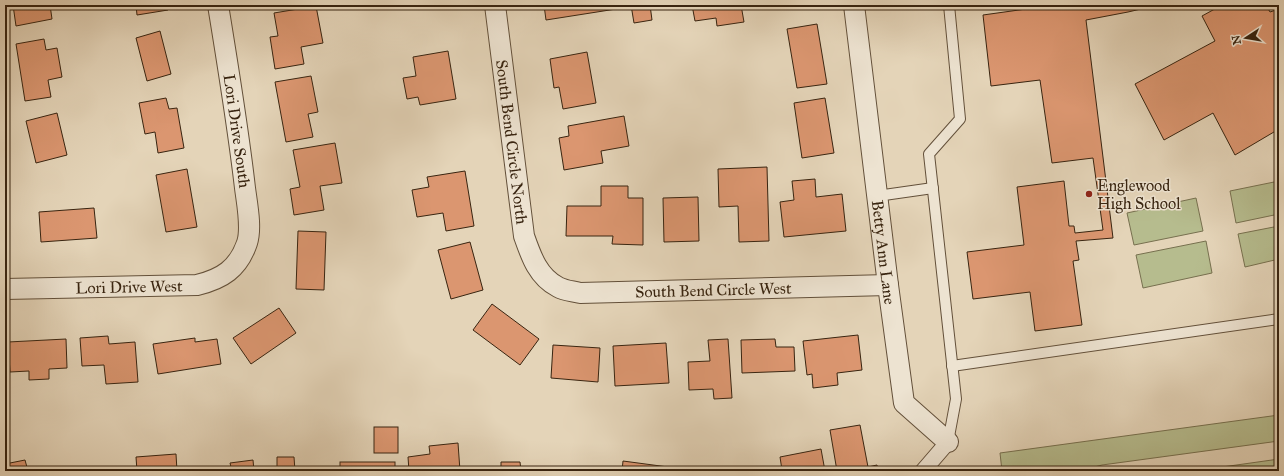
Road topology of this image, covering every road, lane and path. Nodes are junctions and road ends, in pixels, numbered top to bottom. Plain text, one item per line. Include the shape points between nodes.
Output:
1 (218, 5) edge
2 (496, 5) edge
3 (854, 5) edge
4 (948, 5) edge
5 (933, 188) junction
6 (877, 196) junction
7 (242, 256) joint
8 (542, 275) joint
9 (888, 285) junction
10 (5, 289) edge
11 (1279, 319) edge
12 (952, 366) junction
13 (948, 442) junction
14 (924, 471) edge

1 - 7 street, Lori Drive South via 243,164 249,221 248,241
2 - 8 street, South Bend Circle North via 524,236 532,260
3 - 6 street, Betty Ann Lane
4 - 5 lane via 960,119 929,154
5 - 6 lane
5 - 12 lane
6 - 9 street, Betty Ann Lane
7 - 10 street, Lori Drive West via 230,272 197,285
8 - 9 street, South Bend Circle West via 559,288 580,293
9 - 13 street, Betty Ann Lane via 904,403
11 - 12 lane
12 - 13 lane via 956,399
13 - 14 street

